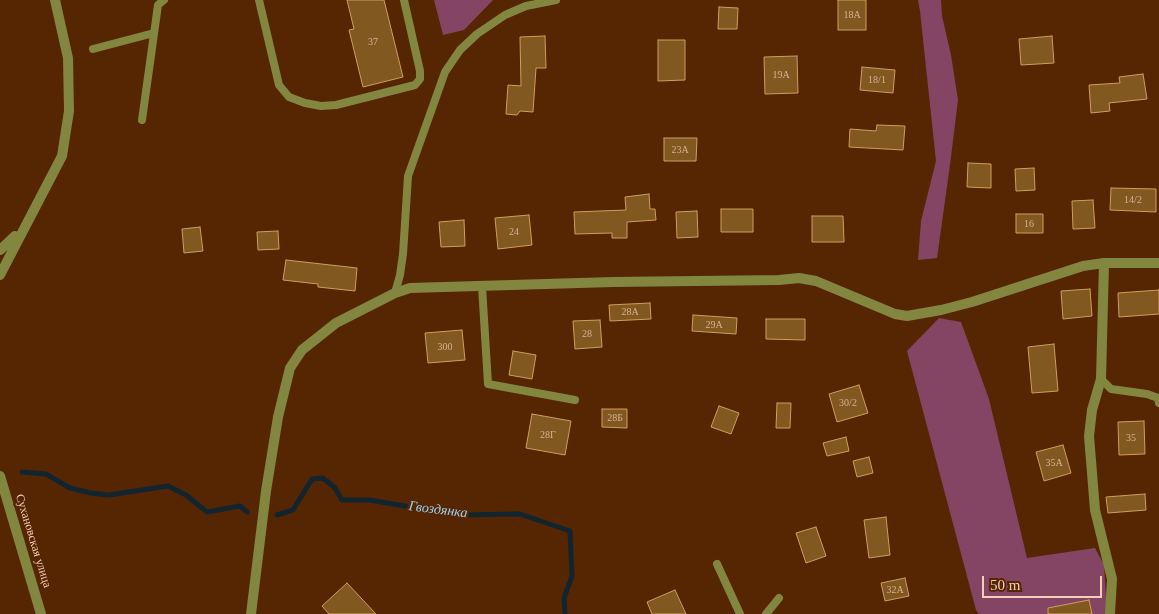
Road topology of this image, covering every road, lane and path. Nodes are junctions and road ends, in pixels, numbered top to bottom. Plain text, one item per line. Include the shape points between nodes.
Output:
1 (55, 0) edge
2 (164, 0) edge
3 (259, 0) edge
4 (404, 0) edge
5 (556, 0) edge
6 (154, 33) junction
7 (93, 49) dead end
8 (142, 120) dead end
9 (26, 224) junction
10 (0, 250) edge
11 (1104, 263) junction
12 (1159, 264) edge
13 (0, 275) edge
14 (482, 286) junction
15 (395, 293) junction
16 (1101, 379) junction
17 (575, 400) dead end
18 (1159, 402) edge
19 (0, 476) edge
20 (717, 564) dead end
21 (779, 598) dead end
22 (42, 614) edge
23 (251, 614) edge
24 (740, 614) edge
25 (766, 614) edge
26 (1110, 614) edge

1 - 9 street via 68,58 69,111 62,156
2 - 6 lane via 158,5
3 - 4 lane via 279,85 289,97 321,106 415,85 420,79
5 - 15 lane via 526,6 505,15 460,50 445,72 408,176 403,254
6 - 7 lane
6 - 8 lane
9 - 10 street
9 - 13 street
11 - 12 street
11 - 14 street via 1084,266 949,308 908,316 895,314 816,281 799,278
11 - 16 street
14 - 15 street via 410,288
14 - 17 lane via 488,384
15 - 23 street via 336,323 302,350 290,368 266,491
16 - 18 lane via 1111,389 1147,394 1158,398
16 - 26 street via 1089,436 1095,510 1112,579
19 - 22 street, Сухановская улица
20 - 24 lane
21 - 25 lane

